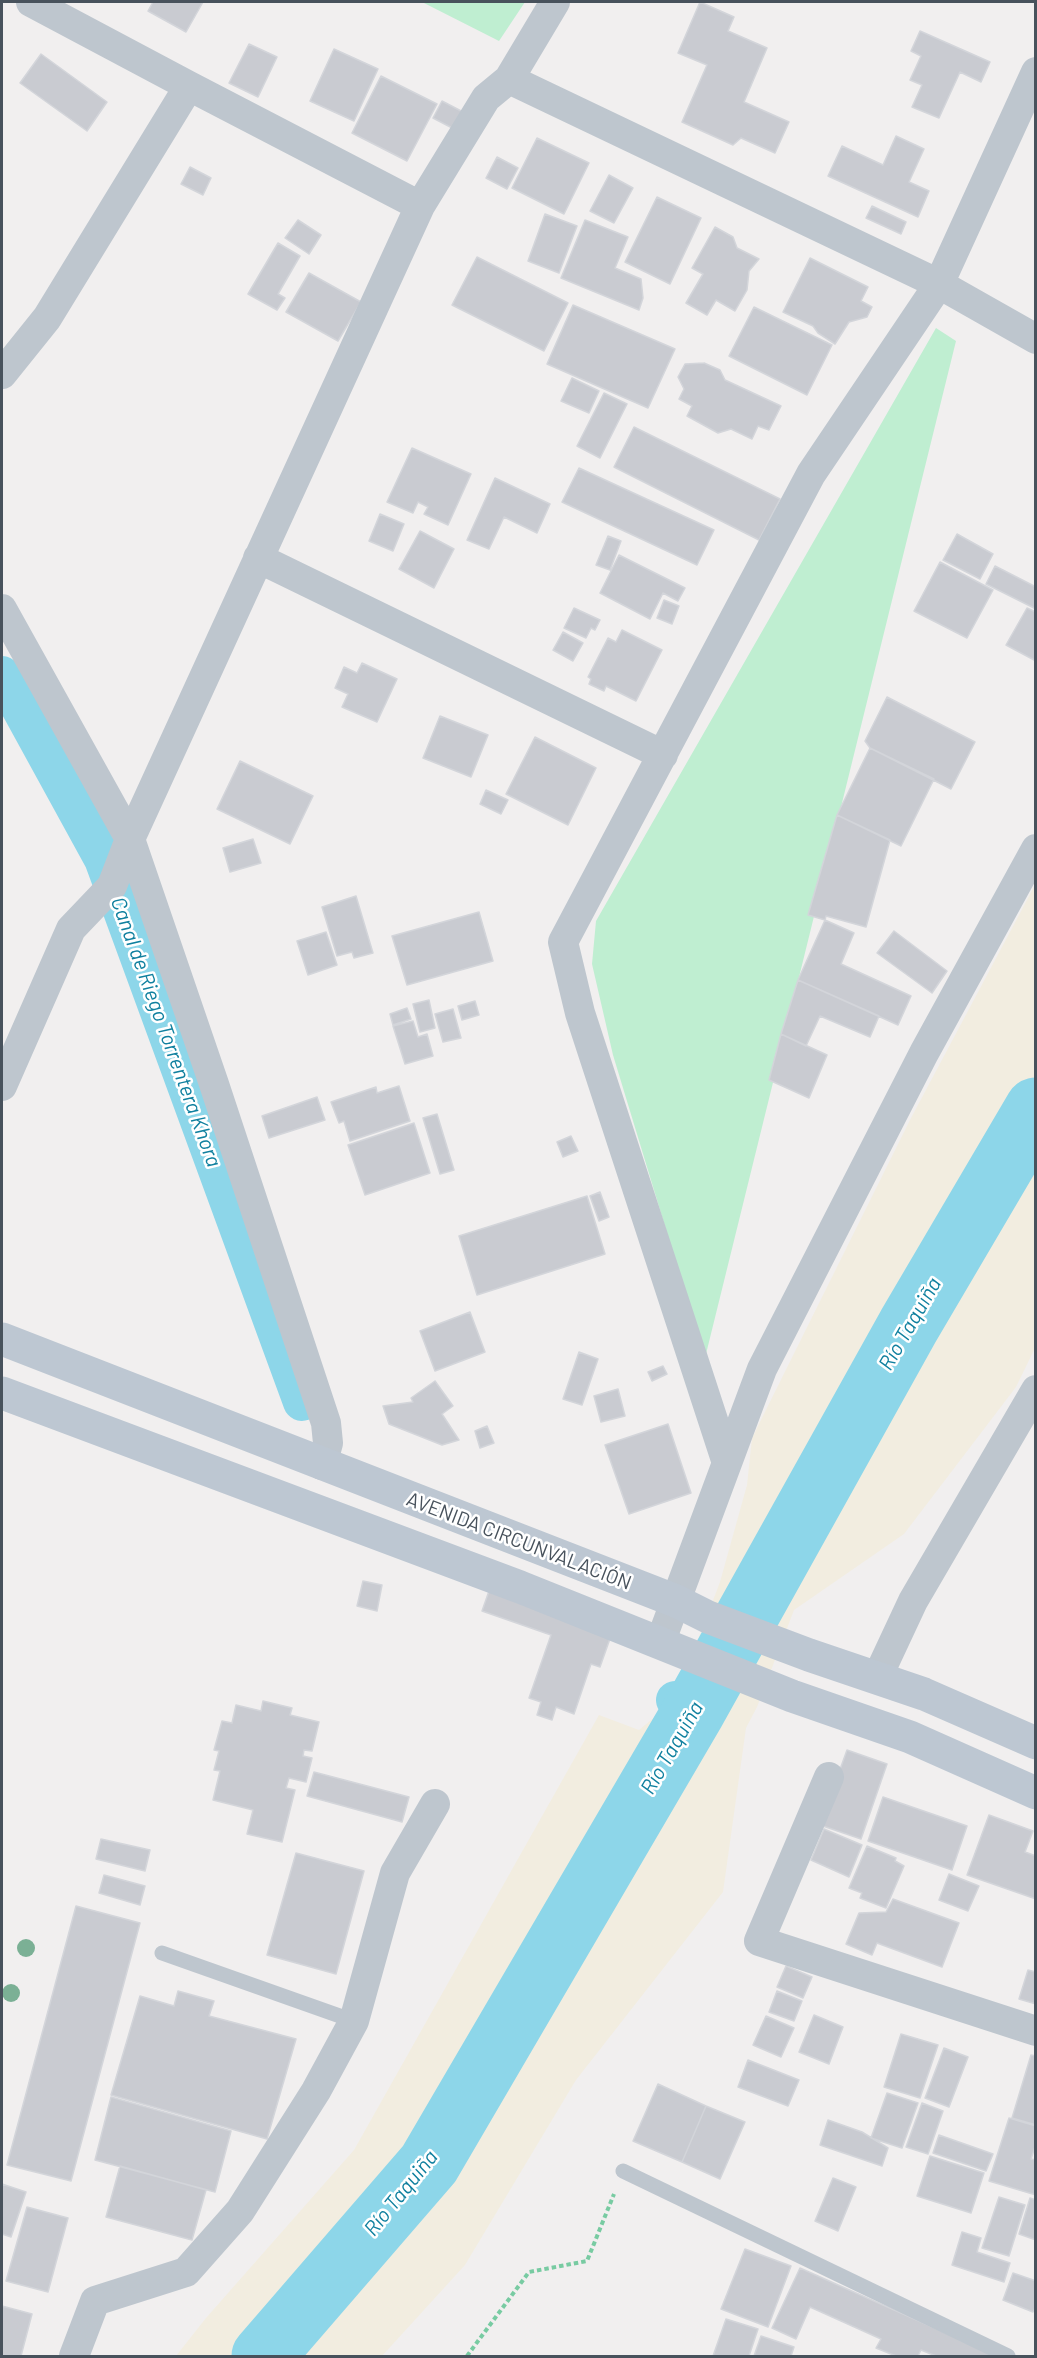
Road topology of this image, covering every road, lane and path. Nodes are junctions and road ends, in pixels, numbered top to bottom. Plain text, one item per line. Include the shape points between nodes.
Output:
1 (31, 2) edge
2 (555, 2) edge
3 (1035, 72) edge
4 (509, 79) junction
5 (189, 86) junction
6 (420, 206) junction
7 (939, 284) junction
8 (1035, 339) edge
9 (2, 374) edge
10 (258, 558) junction
11 (2, 609) edge
12 (663, 755) junction
13 (130, 839) junction
14 (1035, 849) edge
15 (2, 1086) edge
16 (2, 1339) edge
17 (1035, 1390) edge
18 (2, 1393) edge
19 (727, 1463) junction
20 (322, 1465) junction
21 (676, 1601) junction
22 (660, 1643) junction
23 (796, 1649) junction
24 (877, 1678) junction
25 (779, 1690) junction
26 (1035, 1743) edge
27 (829, 1776) dead end
28 (1035, 1793) edge
29 (435, 1804) dead end
30 (162, 1953) dead end
31 (354, 2021) junction
32 (1035, 2031) edge
33 (623, 2171) joint
34 (74, 2356) edge
35 (467, 2356) edge
36 (1008, 2356) edge

1 - 5 street
2 - 4 street
3 - 7 street
4 - 6 street via 486,98
4 - 7 street
5 - 6 street
5 - 9 street via 46,318
6 - 10 street
7 - 8 street
7 - 12 street via 812,474
10 - 12 street
10 - 13 street
11 - 13 street
12 - 19 street via 563,942 580,1013
13 - 15 street via 112,886 71,929
13 - 20 street via 326,1423 328,1443
14 - 19 street via 924,1053 762,1369
16 - 20 main road, AVENIDA CIRCUNVALACIÓN
17 - 24 street via 913,1601
18 - 22 main road
19 - 21 street
20 - 21 main road, AVENIDA CIRCUNVALACIÓN
21 - 22 street
21 - 23 main road, AVENIDA CIRCUNVALACIÓN
22 - 25 main road
23 - 24 main road, AVENIDA CIRCUNVALACIÓN
23 - 25 main road
24 - 26 main road, AVENIDA CIRCUNVALACIÓN via 924,1694
25 - 28 main road via 910,1737
27 - 32 street via 759,1941
29 - 31 street via 395,1873
30 - 31 lane
31 - 34 street via 316,2091 240,2211 186,2272 94,2301
33 - 35 path via 587,2261 529,2272
33 - 36 lane

